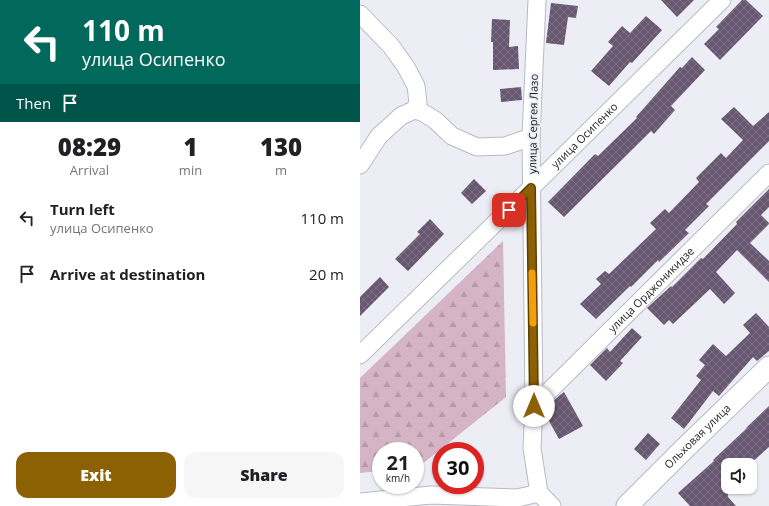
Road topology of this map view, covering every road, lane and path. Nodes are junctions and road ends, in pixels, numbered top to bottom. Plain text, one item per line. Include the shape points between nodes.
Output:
1 (362, 0) edge
2 (537, 0) edge
3 (722, 0) edge
4 (360, 13) edge
5 (414, 110) junction
6 (531, 137) junction
7 (360, 165) edge
8 (769, 173) edge
9 (531, 188) junction
10 (360, 355) edge
11 (769, 367) edge
12 (534, 406) junction
13 (539, 493) junction
14 (426, 501) edge
15 (360, 502) edge
16 (552, 506) edge
17 (628, 506) edge

1 - 4 street
2 - 6 street, улица Сергея Лазо
3 - 9 street, улица Осипенко
4 - 5 street via 391,46 406,67 416,86 418,103
5 - 6 street via 435,120 452,136 477,147 505,146
5 - 7 street via 401,116 379,136
6 - 9 street, улица Сергея Лазо
8 - 12 street, улица Орджоникидзе
9 - 10 street, улица Осипенко
9 - 12 street, улица Сергея Лазо
11 - 17 main road, Ольховая улица
12 - 13 street, улица Сергея Лазо via 532,448
13 - 14 street via 517,498
13 - 16 street
14 - 15 street

